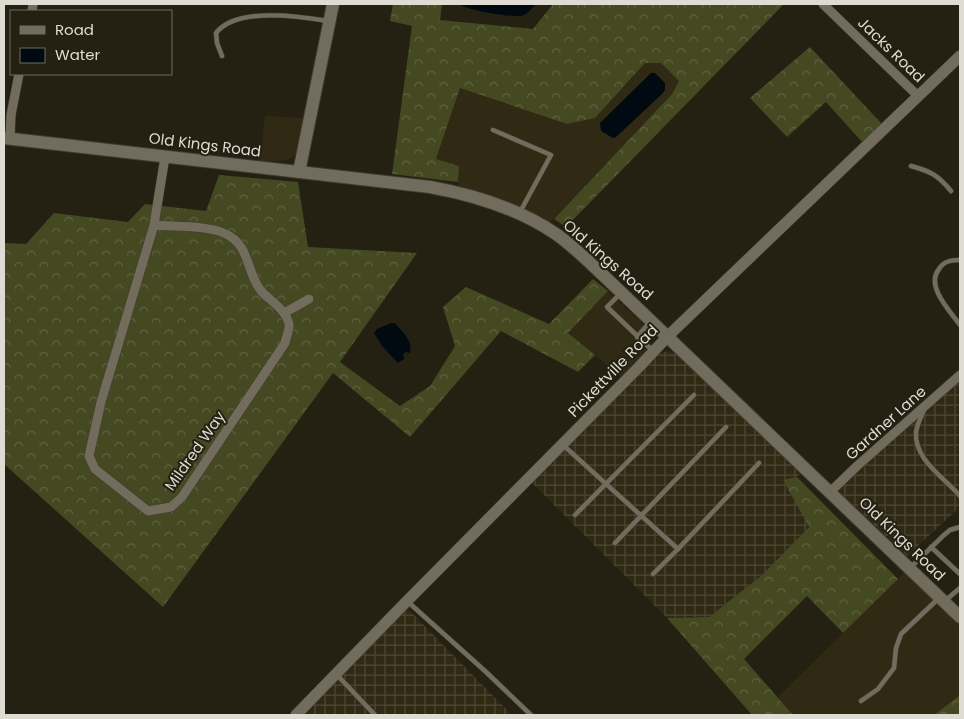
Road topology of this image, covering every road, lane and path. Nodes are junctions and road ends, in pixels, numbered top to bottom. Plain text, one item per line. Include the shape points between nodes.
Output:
1 (333, 4) edge
2 (823, 4) edge
3 (329, 21) junction
4 (222, 56) dead end
5 (960, 56) edge
6 (19, 75) edge
7 (918, 96) junction
8 (493, 130) dead end
9 (7, 138) edge
10 (166, 156) junction
11 (911, 166) dead end
12 (300, 172) junction
13 (951, 191) dead end
14 (520, 214) junction
15 (154, 225) junction
16 (960, 260) edge
17 (622, 292) junction
18 (309, 299) dead end
19 (284, 313) junction
20 (651, 321) junction
21 (960, 325) edge
22 (668, 336) junction
23 (637, 337) junction
24 (653, 352) junction
25 (960, 375) edge
26 (694, 395) dead end
27 (925, 406) junction
28 (726, 427) dead end
29 (562, 445) junction
30 (760, 463) dead end
31 (606, 484) junction
32 (830, 492) junction
33 (960, 496) edge
34 (575, 514) dead end
35 (641, 516) junction
36 (960, 527) edge
37 (615, 543) dead end
38 (931, 546) junction
39 (678, 549) junction
40 (910, 568) junction
41 (653, 574) dead end
42 (960, 574) edge
43 (960, 588) edge
44 (942, 599) junction
45 (407, 601) junction
46 (960, 617) edge
47 (336, 674) junction
48 (861, 701) dead end
49 (296, 715) edge
50 (375, 715) edge
51 (531, 715) edge

1 - 3 main road
2 - 7 street, Jacks Road
3 - 4 lane via 273,16 234,21 221,26 216,33
3 - 12 main road
5 - 7 street, Pickettville Road
6 - 9 street
7 - 22 street, Pickettville Road
8 - 14 lane via 552,155
9 - 10 main road, Old Kings Road
10 - 12 main road, Old Kings Road
10 - 15 street, Mildred Way
11 - 13 lane via 927,170
12 - 14 main road, Old Kings Road via 458,192
14 - 17 main road, Old Kings Road via 556,234
15 - 19 street via 212,229 227,234 240,245 261,290
15 - 19 street, Mildred Way via 88,456 95,469 148,511 171,507 182,497 285,343 289,325
16 - 21 lane via 943,263 937,270 934,284
17 - 20 main road, Old Kings Road
17 - 23 lane via 607,307
18 - 19 street
20 - 22 main road, Old Kings Road
20 - 23 lane
22 - 24 street, Pickettville Road
22 - 32 main road, Old Kings Road
23 - 24 lane
24 - 29 street, Pickettville Road
25 - 27 street, Gardner Lane
26 - 31 lane
27 - 32 street, Gardner Lane
27 - 33 lane via 916,434 918,444 934,471
28 - 35 lane
29 - 31 lane
29 - 45 street, Pickettville Road
30 - 39 lane
31 - 34 lane
31 - 35 lane
32 - 40 main road, Old Kings Road
35 - 37 lane
35 - 39 lane
36 - 38 lane via 950,530
38 - 40 lane
38 - 42 lane
39 - 41 lane
40 - 44 main road, Old Kings Road
43 - 44 lane
44 - 46 main road, Old Kings Road
44 - 48 lane via 901,634 894,668 878,689
45 - 47 street, Pickettville Road
45 - 51 lane
47 - 49 street, Pickettville Road
47 - 50 lane

